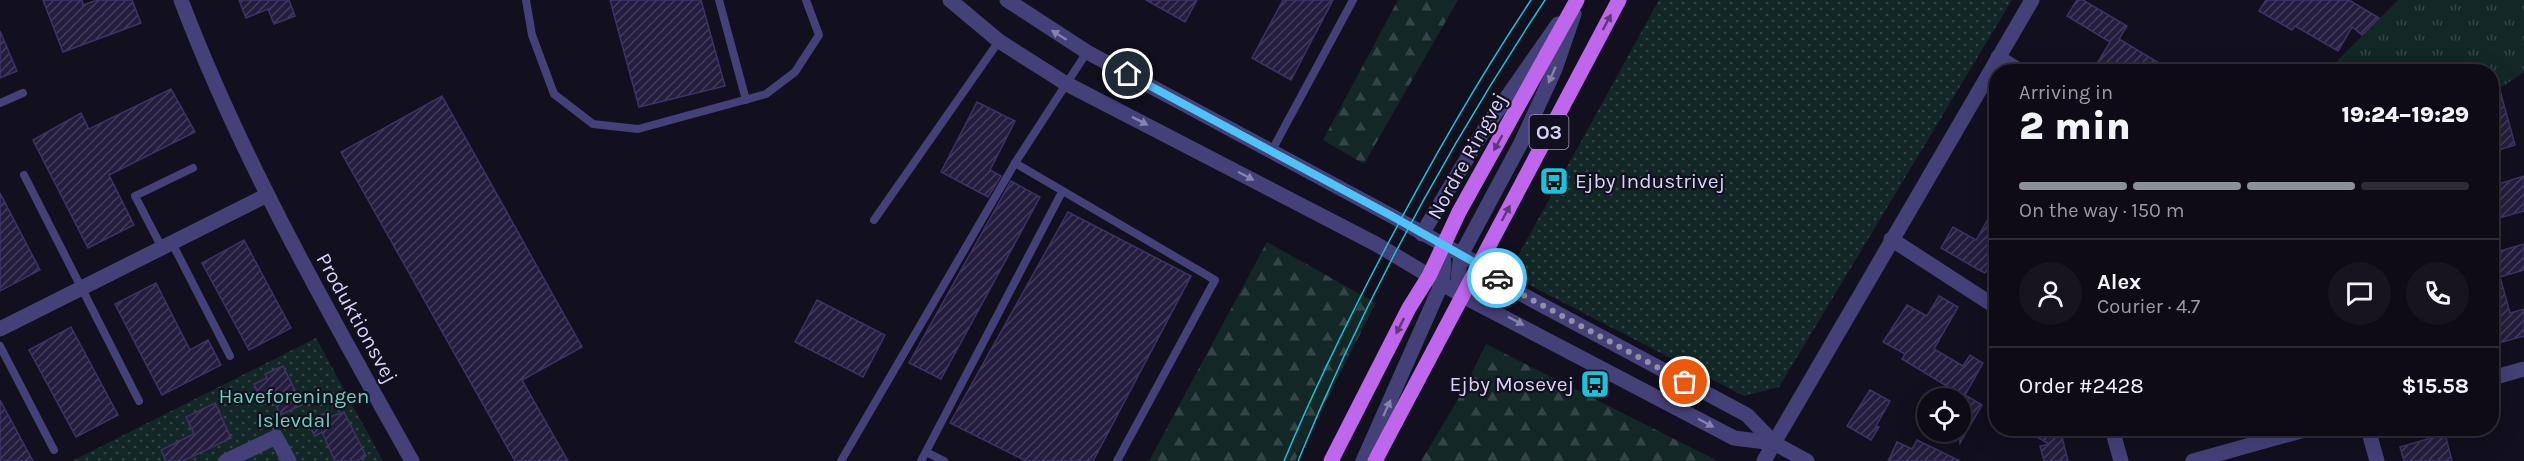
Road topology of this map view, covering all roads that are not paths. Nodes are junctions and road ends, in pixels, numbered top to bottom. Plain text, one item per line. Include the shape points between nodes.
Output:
1 (181, 0) edge
2 (526, 0) edge
3 (719, 0) edge
4 (806, 0) edge
5 (950, 0) edge
6 (1007, 0) edge
7 (1353, 0) edge
8 (1577, 0) edge
9 (1619, 0) edge
10 (2032, 0) edge
11 (999, 41) junction
12 (1087, 52) junction
13 (1998, 57) junction
14 (1994, 64) edge
15 (2009, 64) edge
16 (1989, 72) edge
17 (1065, 83) junction
18 (23, 93) dead end
19 (746, 100) junction
20 (0, 103) edge
21 (1271, 152) junction
22 (1015, 163) junction
23 (193, 168) dead end
24 (24, 175) dead end
25 (1062, 192) junction
26 (267, 195) junction
27 (874, 220) dead end
28 (1422, 234) junction
29 (1892, 238) junction
30 (1442, 245) junction
31 (167, 246) junction
32 (1461, 255) junction
33 (1479, 265) junction
34 (1435, 279) junction
35 (82, 288) junction
36 (1463, 296) junction
37 (1989, 302) edge
38 (0, 329) edge
39 (0, 346) edge
40 (230, 356) dead end
41 (2524, 369) edge
42 (2499, 376) edge
43 (139, 400) dead end
44 (2114, 436) edge
45 (2283, 436) edge
46 (2370, 436) edge
47 (1774, 443) junction
48 (54, 450) dead end
49 (926, 452) junction
50 (226, 461) edge
51 (289, 461) edge
52 (412, 461) edge
53 (841, 461) edge
54 (921, 461) edge
55 (944, 461) edge
56 (1117, 461) edge
57 (1331, 461) edge
58 (1363, 461) edge
59 (1375, 461) edge
60 (1764, 461) edge
61 (1807, 461) edge
62 (2121, 461) edge
63 (2193, 461) edge
64 (2377, 461) edge

1 - 26 street, Produktionsvej via 204,61
2 - 19 lane via 532,35 554,94 593,124 638,129
3 - 19 lane
4 - 19 lane via 819,35 795,72 766,94
5 - 11 street
12 -> 6 street
7 - 21 lane
8 - 28 street via 1484,130
8 -> 30 main road, Nordre Ringvej / O3
8 -> 32 street via 1555,69 1521,143
33 -> 9 main road, O3
10 - 13 street
11 - 17 street
11 - 27 lane
12 - 17 lane
12 - 21 street
13 - 14 street
13 - 15 street
16 - 29 street
17 - 22 lane
17 -> 34 street via 1376,244
18 - 20 lane
21 - 28 street
22 - 25 lane
22 - 53 lane
23 - 31 lane via 135,196
24 - 35 lane
25 - 49 lane
25 - 56 lane via 1215,280
26 - 31 street
26 - 52 street, Produktionsvej
28 - 30 street
29 - 37 street
29 - 47 street
30 - 32 street
30 - 34 main road, Nordre Ringvej / O3
31 - 35 street
31 - 40 lane
32 - 33 street
32 - 36 street via 1458,277
33 - 36 main road, O3
33 - 47 street via 1512,289 1747,415
34 - 36 street
34 -> 57 main road, Nordre Ringvej / O3 via 1409,308
58 -> 34 street
35 - 38 street
35 - 43 lane
36 -> 47 street via 1734,438
36 - 59 main road, O3
39 - 48 lane
41 - 42 street
44 - 62 street
45 - 63 street
46 - 64 street
47 - 60 street
47 - 61 street
49 - 54 lane
49 - 55 lane
50 - 51 street via 276,437

